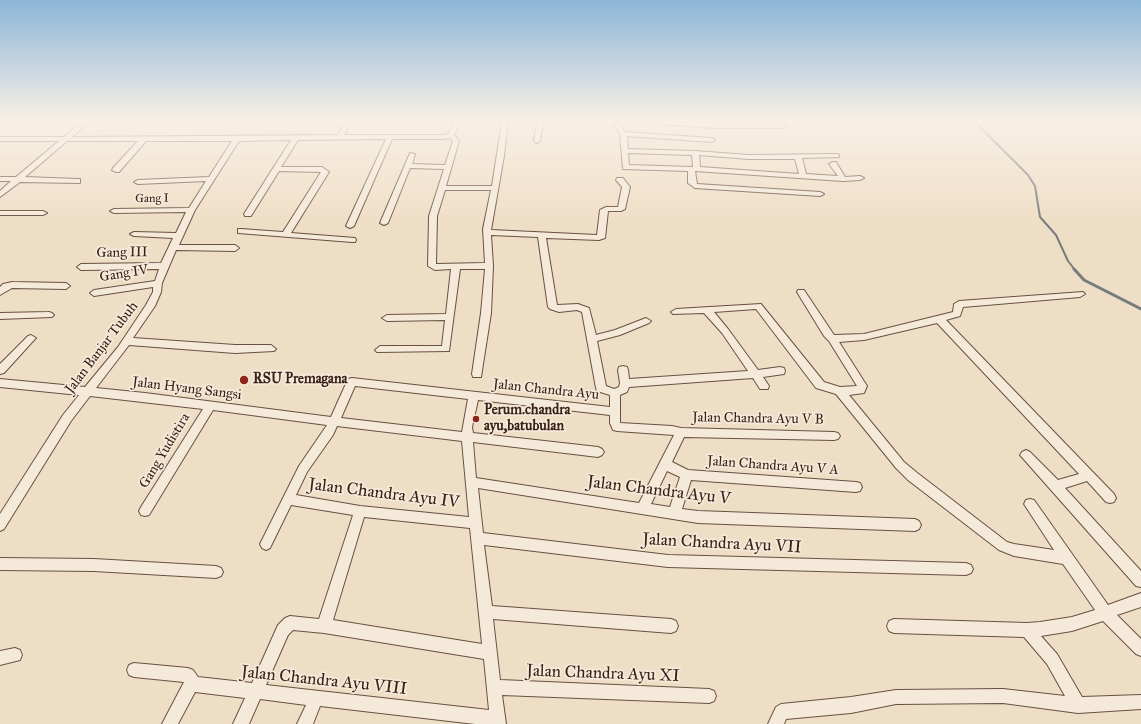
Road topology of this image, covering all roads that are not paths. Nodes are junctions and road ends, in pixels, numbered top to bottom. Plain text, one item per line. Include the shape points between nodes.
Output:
1 (47, 156) edge
2 (130, 156) edge
3 (226, 156) edge
4 (285, 156) edge
5 (382, 156) edge
6 (411, 156) edge
7 (451, 156) edge
8 (501, 156) edge
9 (625, 156) edge
10 (695, 156) edge
11 (733, 156) edge
12 (837, 156) dead end
13 (798, 157) junction
14 (833, 164) dead end
15 (406, 166) junction
16 (448, 167) junction
17 (277, 169) junction
18 (694, 169) junction
19 (116, 170) dead end
20 (803, 177) junction
21 (860, 178) dead end
22 (0, 179) edge
23 (19, 179) junction
24 (211, 179) junction
25 (843, 179) junction
26 (620, 180) dead end
27 (77, 182) dead end
28 (138, 182) dead end
29 (442, 188) junction
30 (495, 188) junction
31 (820, 194) dead end
32 (0, 195) edge
33 (191, 210) junction
34 (114, 211) dead end
35 (0, 213) edge
36 (43, 213) dead end
37 (248, 214) dead end
38 (384, 223) dead end
39 (350, 226) dead end
40 (241, 231) dead end
41 (487, 232) junction
42 (134, 234) dead end
43 (286, 234) junction
44 (179, 236) junction
45 (542, 236) junction
46 (352, 240) dead end
47 (173, 247) junction
48 (235, 248) dead end
49 (164, 266) junction
50 (489, 266) junction
51 (81, 267) dead end
52 (456, 267) junction
53 (158, 284) junction
54 (66, 286) dead end
55 (0, 292) edge
56 (801, 292) dead end
57 (94, 293) dead end
58 (1080, 294) dead end
59 (706, 309) junction
60 (676, 312) dead end
61 (49, 315) dead end
62 (0, 316) edge
63 (450, 317) junction
64 (387, 318) dead end
65 (939, 319) junction
66 (646, 321) dead end
67 (31, 338) dead end
68 (591, 339) junction
69 (832, 339) junction
70 (126, 341) junction
71 (271, 349) dead end
72 (380, 350) dead end
73 (0, 370) edge
74 (623, 370) dead end
75 (780, 371) dead end
76 (477, 374) dead end
77 (755, 374) junction
78 (0, 383) edge
79 (625, 383) junction
80 (764, 386) dead end
81 (840, 391) junction
82 (87, 392) junction
83 (616, 393) junction
84 (474, 396) junction
85 (210, 406) junction
86 (616, 412) junction
87 (334, 421) junction
88 (681, 432) junction
89 (466, 436) junction
90 (834, 436) dead end
91 (598, 452) dead end
92 (1026, 455) dead end
93 (665, 464) junction
94 (687, 475) junction
95 (1088, 476) junction
96 (471, 482) junction
97 (1056, 486) junction
98 (856, 487) dead end
99 (1110, 498) dead end
100 (288, 499) junction
101 (1030, 504) dead end
102 (642, 509) junction
103 (146, 511) dead end
104 (360, 511) junction
105 (674, 514) junction
106 (476, 523) junction
107 (0, 525) edge
108 (915, 525) dead end
109 (478, 538) junction
110 (266, 544) dead end
111 (1067, 558) junction
112 (0, 564) edge
113 (966, 569) dead end
114 (216, 572) dead end
115 (1141, 581) edge
116 (1141, 600) edge
117 (486, 612) junction
118 (1105, 613) junction
119 (324, 626) junction
120 (671, 626) dead end
121 (894, 626) dead end
122 (1027, 630) junction
123 (1141, 649) edge
124 (491, 653) junction
125 (15, 655) dead end
126 (0, 658) edge
127 (134, 670) dead end
128 (191, 684) junction
129 (494, 687) junction
130 (256, 692) junction
131 (710, 696) dead end
132 (316, 699) junction
133 (1141, 702) edge
134 (1078, 705) junction
135 (498, 722) edge
136 (170, 724) edge
137 (241, 724) edge
138 (305, 724) edge
139 (776, 724) edge

1 - 23 street
2 - 19 street
3 - 24 street, Jalan Banjar Tubuh
4 - 17 street
5 - 39 street
6 - 15 street
7 - 16 street
8 - 30 street
9 - 18 street via 626,167
10 - 18 street
11 - 13 street
12 - 13 street
13 - 20 street
14 - 25 street
15 - 16 street
15 - 38 street
16 - 29 street
17 - 37 street
17 - 43 street via 322,169 325,172
18 - 20 street
18 - 31 street via 692,183 695,186
20 - 25 street
21 - 25 street
22 - 23 street
23 - 27 street
23 - 32 street
24 - 28 street
24 - 33 street, Jalan Banjar Tubuh
26 - 45 street via 626,187 621,209 604,210 601,237
29 - 30 street
29 - 52 street via 433,216 432,266
30 - 41 street
33 - 34 street, Gang I
33 - 44 street, Jalan Banjar Tubuh
35 - 36 street
40 - 43 street
41 - 45 street
41 - 50 street
42 - 44 street
43 - 46 street
44 - 47 street, Jalan Banjar Tubuh
45 - 68 street via 553,307 578,307 586,310
47 - 48 street
47 - 49 street, Jalan Banjar Tubuh
49 - 51 street, Gang III
49 - 53 street, Jalan Banjar Tubuh
50 - 52 street
50 - 76 street via 486,313
52 - 63 street
53 - 57 street, Gang IV
53 - 70 street, Jalan Banjar Tubuh via 150,306
54 - 55 street via 9,286
56 - 69 street
58 - 65 street via 958,304 957,314
59 - 60 street
59 - 77 street
59 - 81 street via 758,306 815,380 826,388
61 - 62 street
63 - 64 street
63 - 72 street via 446,349
65 - 69 street via 864,337
65 - 95 street
66 - 68 street via 616,333
67 - 73 street
68 - 83 street via 601,388
69 - 81 street via 862,386 860,390
70 - 71 street
70 - 82 street, Jalan Banjar Tubuh
74 - 79 street
75 - 77 street
77 - 79 street
77 - 80 street
78 - 82 street, Jalan Hyang Sangsi
79 - 83 street via 623,389
81 - 111 street via 904,469 996,541 1014,550
82 - 85 street, Jalan Hyang Sangsi
82 - 107 street, Jalan Banjar Tubuh via 47,449
83 - 86 street
84 - 86 street, Jalan Chandra Ayu
84 - 87 street, Jalan Chandra Ayu via 352,382
84 - 89 street
85 - 87 street, Jalan Hyang Sangsi
85 - 103 street, Gang Yudistira
86 - 88 street, Jalan Chandra Ayu V B via 617,427
87 - 89 street, Jalan Hyang Sangsi
87 - 100 street via 303,469
88 - 90 street, Jalan Chandra Ayu V B
88 - 93 street
89 - 91 street, Jalan Hyang Sangsi
89 - 96 street
92 - 97 street
93 - 94 street
93 - 102 street
94 - 98 street, Jalan Chandra Ayu V A
94 - 105 street
95 - 97 street
95 - 99 street
96 - 102 street, Jalan Chandra Ayu V
96 - 106 street
97 - 115 street
100 - 104 street, Jalan Chandra Ayu IV
100 - 110 street
101 - 111 street
102 - 105 street, Jalan Chandra Ayu V
104 - 106 street, Jalan Chandra Ayu IV
104 - 119 street
105 - 108 street, Jalan Chandra Ayu V
106 - 109 street
109 - 113 street, Jalan Chandra Ayu VII via 668,561
109 - 117 street
111 - 118 street
112 - 114 street via 94,565
116 - 118 street
117 - 120 street
117 - 124 street
118 - 122 street via 1072,624
118 - 123 street
119 - 124 street
119 - 130 street via 294,622 285,626
121 - 122 street
122 - 134 street via 1052,659
124 - 129 street
125 - 126 street
127 - 128 street via 188,675
128 - 130 street, Jalan Chandra Ayu VIII
128 - 136 street
129 - 131 street, Jalan Chandra Ayu XI
129 - 135 street
130 - 132 street, Jalan Chandra Ayu VIII
130 - 137 street
132 - 135 street, Jalan Chandra Ayu VIII
132 - 138 street
133 - 134 street
134 - 139 street via 1003,696 896,697 851,705 781,712

